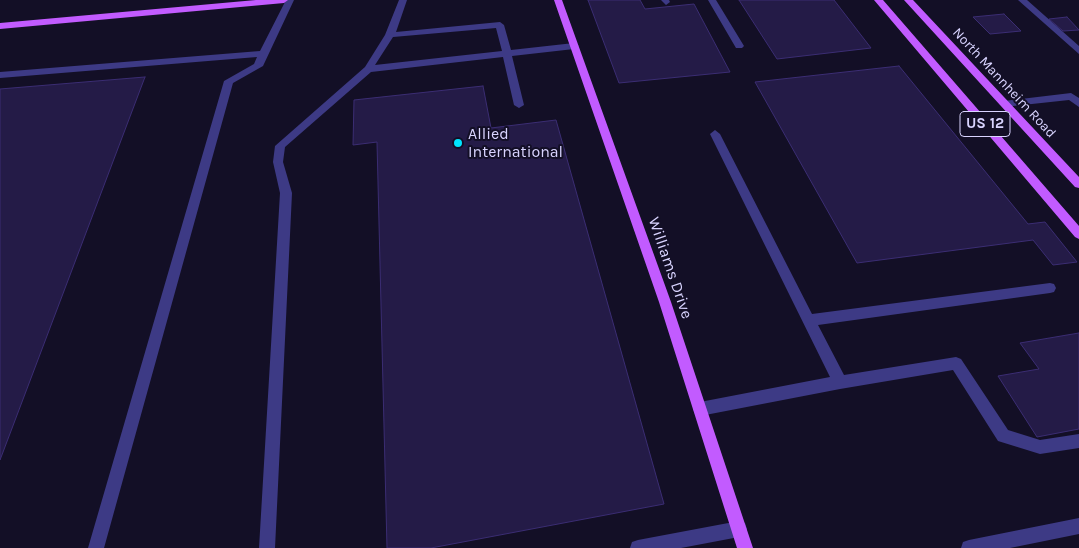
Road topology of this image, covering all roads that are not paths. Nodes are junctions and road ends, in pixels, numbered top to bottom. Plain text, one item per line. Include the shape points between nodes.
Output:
1 (284, 0) edge
2 (290, 0) edge
3 (403, 0) edge
4 (558, 0) edge
5 (712, 0) edge
6 (878, 0) edge
7 (908, 0) edge
8 (1022, 0) edge
9 (0, 26) edge
10 (390, 34) junction
11 (574, 46) junction
12 (739, 46) dead end
13 (1079, 51) edge
14 (264, 54) junction
15 (506, 54) junction
16 (368, 69) junction
17 (0, 75) edge
18 (519, 104) dead end
19 (1004, 104) junction
20 (1079, 104) edge
21 (715, 134) dead end
22 (1079, 184) edge
23 (1079, 234) edge
24 (1050, 288) dead end
25 (809, 320) junction
26 (840, 382) junction
27 (700, 409) junction
28 (1079, 441) edge
29 (1079, 526) edge
30 (739, 529) junction
31 (96, 548) edge
32 (267, 548) edge
33 (638, 548) edge
34 (746, 548) edge
35 (970, 548) edge

1 - 9 main road
2 - 14 lane
3 - 10 lane
4 - 11 main road, Williams Drive
5 - 12 lane
6 - 23 main road, US 12
7 - 19 main road, North Mannheim Road / US 12
8 - 13 lane
10 - 15 lane via 500,25
10 - 16 lane
11 - 15 lane
11 - 27 main road, Williams Drive
14 - 17 lane
14 - 31 lane via 258,66 229,81
15 - 16 lane
15 - 18 lane
16 - 32 lane via 280,146 278,162 286,193
19 - 20 lane via 1071,96
19 - 22 main road, North Mannheim Road / US 12
21 - 25 lane
24 - 25 lane
25 - 26 lane
26 - 27 lane
26 - 28 lane via 956,363 1003,436 1040,447
27 - 30 main road, Williams Drive
29 - 35 lane
30 - 33 lane
30 - 34 main road, Williams Drive

